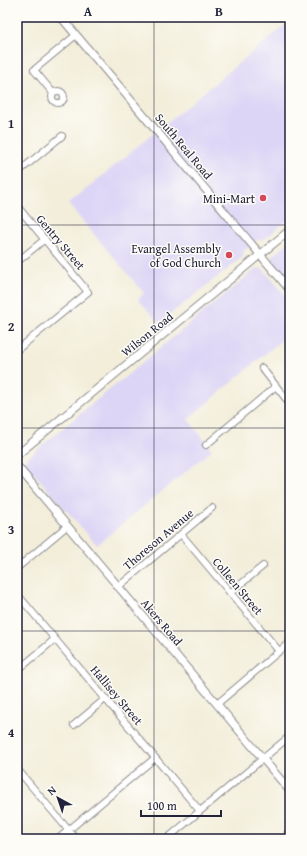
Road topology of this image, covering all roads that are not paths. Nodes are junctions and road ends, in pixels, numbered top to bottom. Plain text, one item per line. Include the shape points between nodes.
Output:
1 (61, 17) edge
2 (73, 17) edge
3 (66, 23) junction
4 (76, 35) junction
5 (53, 93) dead end
6 (62, 136) dead end
7 (17, 173) edge
8 (17, 206) edge
9 (290, 230) edge
10 (45, 239) junction
11 (260, 254) junction
12 (17, 262) edge
13 (290, 290) edge
14 (17, 350) edge
15 (262, 368) dead end
16 (276, 386) junction
17 (290, 404) edge
18 (206, 445) dead end
19 (17, 455) edge
20 (17, 466) edge
21 (212, 508) dead end
22 (67, 526) junction
23 (181, 534) junction
24 (263, 566) dead end
25 (17, 568) edge
26 (118, 587) junction
27 (230, 593) junction
28 (17, 594) edge
29 (55, 639) junction
30 (290, 642) edge
31 (279, 651) junction
32 (24, 665) dead end
33 (105, 699) junction
34 (216, 704) junction
35 (74, 725) dead end
36 (290, 736) edge
37 (155, 758) junction
38 (262, 759) junction
39 (17, 769) edge
40 (20, 777) edge
41 (290, 792) edge
42 (200, 811) junction
43 (68, 830) junction
44 (169, 837) dead end
45 (58, 839) edge
46 (76, 839) edge

1 - 3 street, South Real Road
2 - 3 street
3 - 4 street, South Real Road
4 - 5 street via 34,70
4 - 11 street, South Real Road
6 - 7 street
8 - 10 street, Gentry Street
9 - 11 street, Wilson Road
10 - 12 street
10 - 14 street, Gentry Street via 88,292
11 - 13 street, South Real Road
11 - 19 street, Wilson Road
15 - 16 street
16 - 17 street
16 - 18 street
20 - 22 street, Akers Road
21 - 23 street, Thoreson Avenue
22 - 25 street
22 - 26 street, Akers Road
23 - 26 street, Thoreson Avenue
23 - 27 street, Colleen Street
24 - 27 street
26 - 34 street, Akers Road
27 - 31 street, Colleen Street
28 - 29 street, Hallisey Street
29 - 32 street
29 - 33 street, Hallisey Street
30 - 31 street
31 - 34 street
33 - 35 street
33 - 37 street, Hallisey Street
34 - 38 street, Akers Road
36 - 38 street
37 - 42 street, Hallisey Street
37 - 43 street
38 - 41 street, Akers Road
38 - 42 street
39 - 40 street
40 - 43 street
42 - 44 street
43 - 45 street
43 - 46 street

